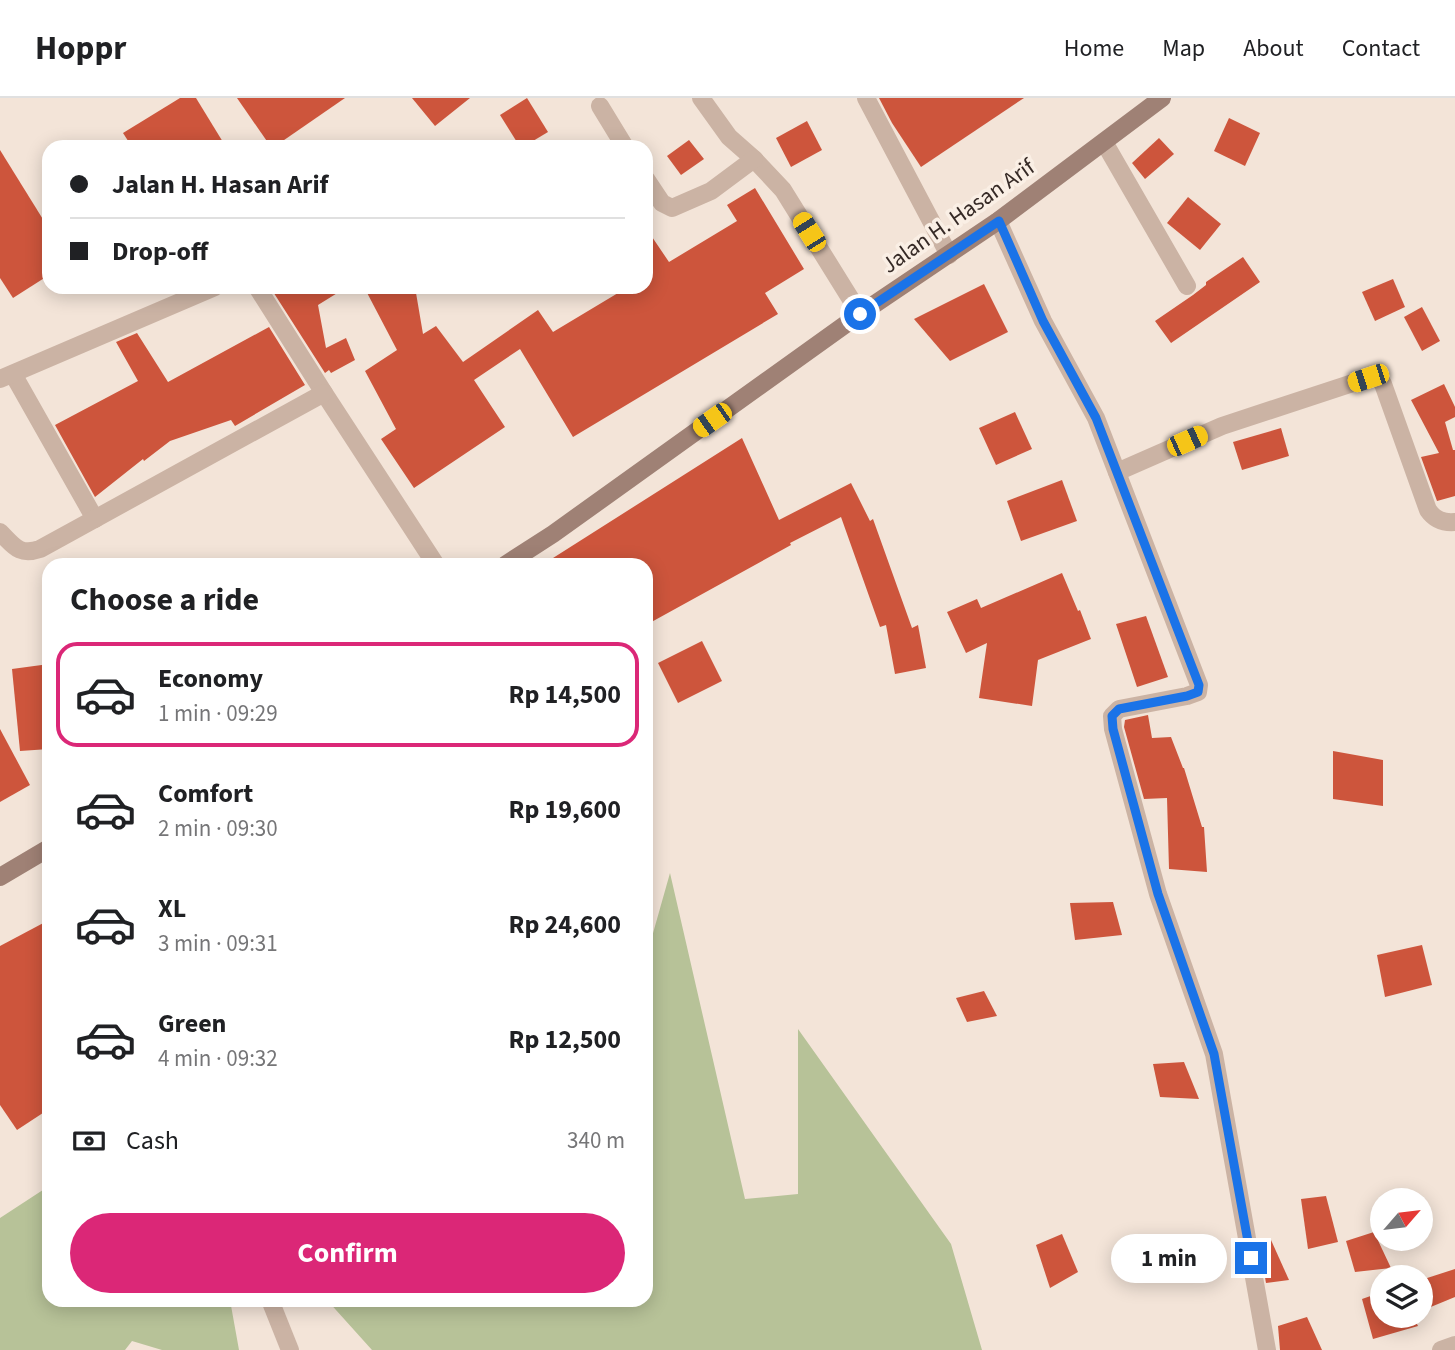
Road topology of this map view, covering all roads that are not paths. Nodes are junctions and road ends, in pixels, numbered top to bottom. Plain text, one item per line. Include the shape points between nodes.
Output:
1 (701, 98) edge
2 (866, 98) edge
3 (1162, 98) edge
4 (600, 106) dead end
5 (621, 140) edge
6 (1104, 142) junction
7 (754, 159) junction
8 (653, 190) edge
9 (999, 221) junction
10 (949, 255) junction
11 (1187, 286) dead end
12 (199, 294) edge
13 (261, 294) edge
14 (860, 314) junction
15 (6, 376) edge
16 (324, 393) junction
17 (1117, 472) junction
18 (95, 519) junction
19 (1455, 522) edge
20 (0, 532) edge
21 (431, 558) edge
22 (516, 558) edge
23 (42, 852) edge
24 (0, 877) edge
25 (273, 1307) edge
26 (1455, 1345) edge
27 (290, 1350) edge
28 (1267, 1350) edge
29 (1440, 1350) edge

1 - 7 street via 729,137
2 - 10 street
3 - 6 main road, Jalan H. Hasan Arif
4 - 5 street
6 - 9 main road, Jalan H. Hasan Arif
6 - 11 street
7 - 8 street via 712,191 672,208
7 - 14 street via 783,190
9 - 10 main road, Jalan H. Hasan Arif
9 - 17 street via 1043,321 1096,418
10 - 14 main road, Jalan H. Hasan Arif
12 - 15 street
13 - 16 street
14 - 22 main road, Jalan H. Hasan Arif
15 - 18 street
16 - 18 street
16 - 21 street
17 - 19 street via 1222,426 1378,377 1428,510 1439,520
17 - 28 street via 1200,689 1187,696 1119,709 1112,716 1113,729 1158,894 1214,1054
18 - 20 street via 30,552 18,550
23 - 24 main road
25 - 27 street
26 - 29 street

